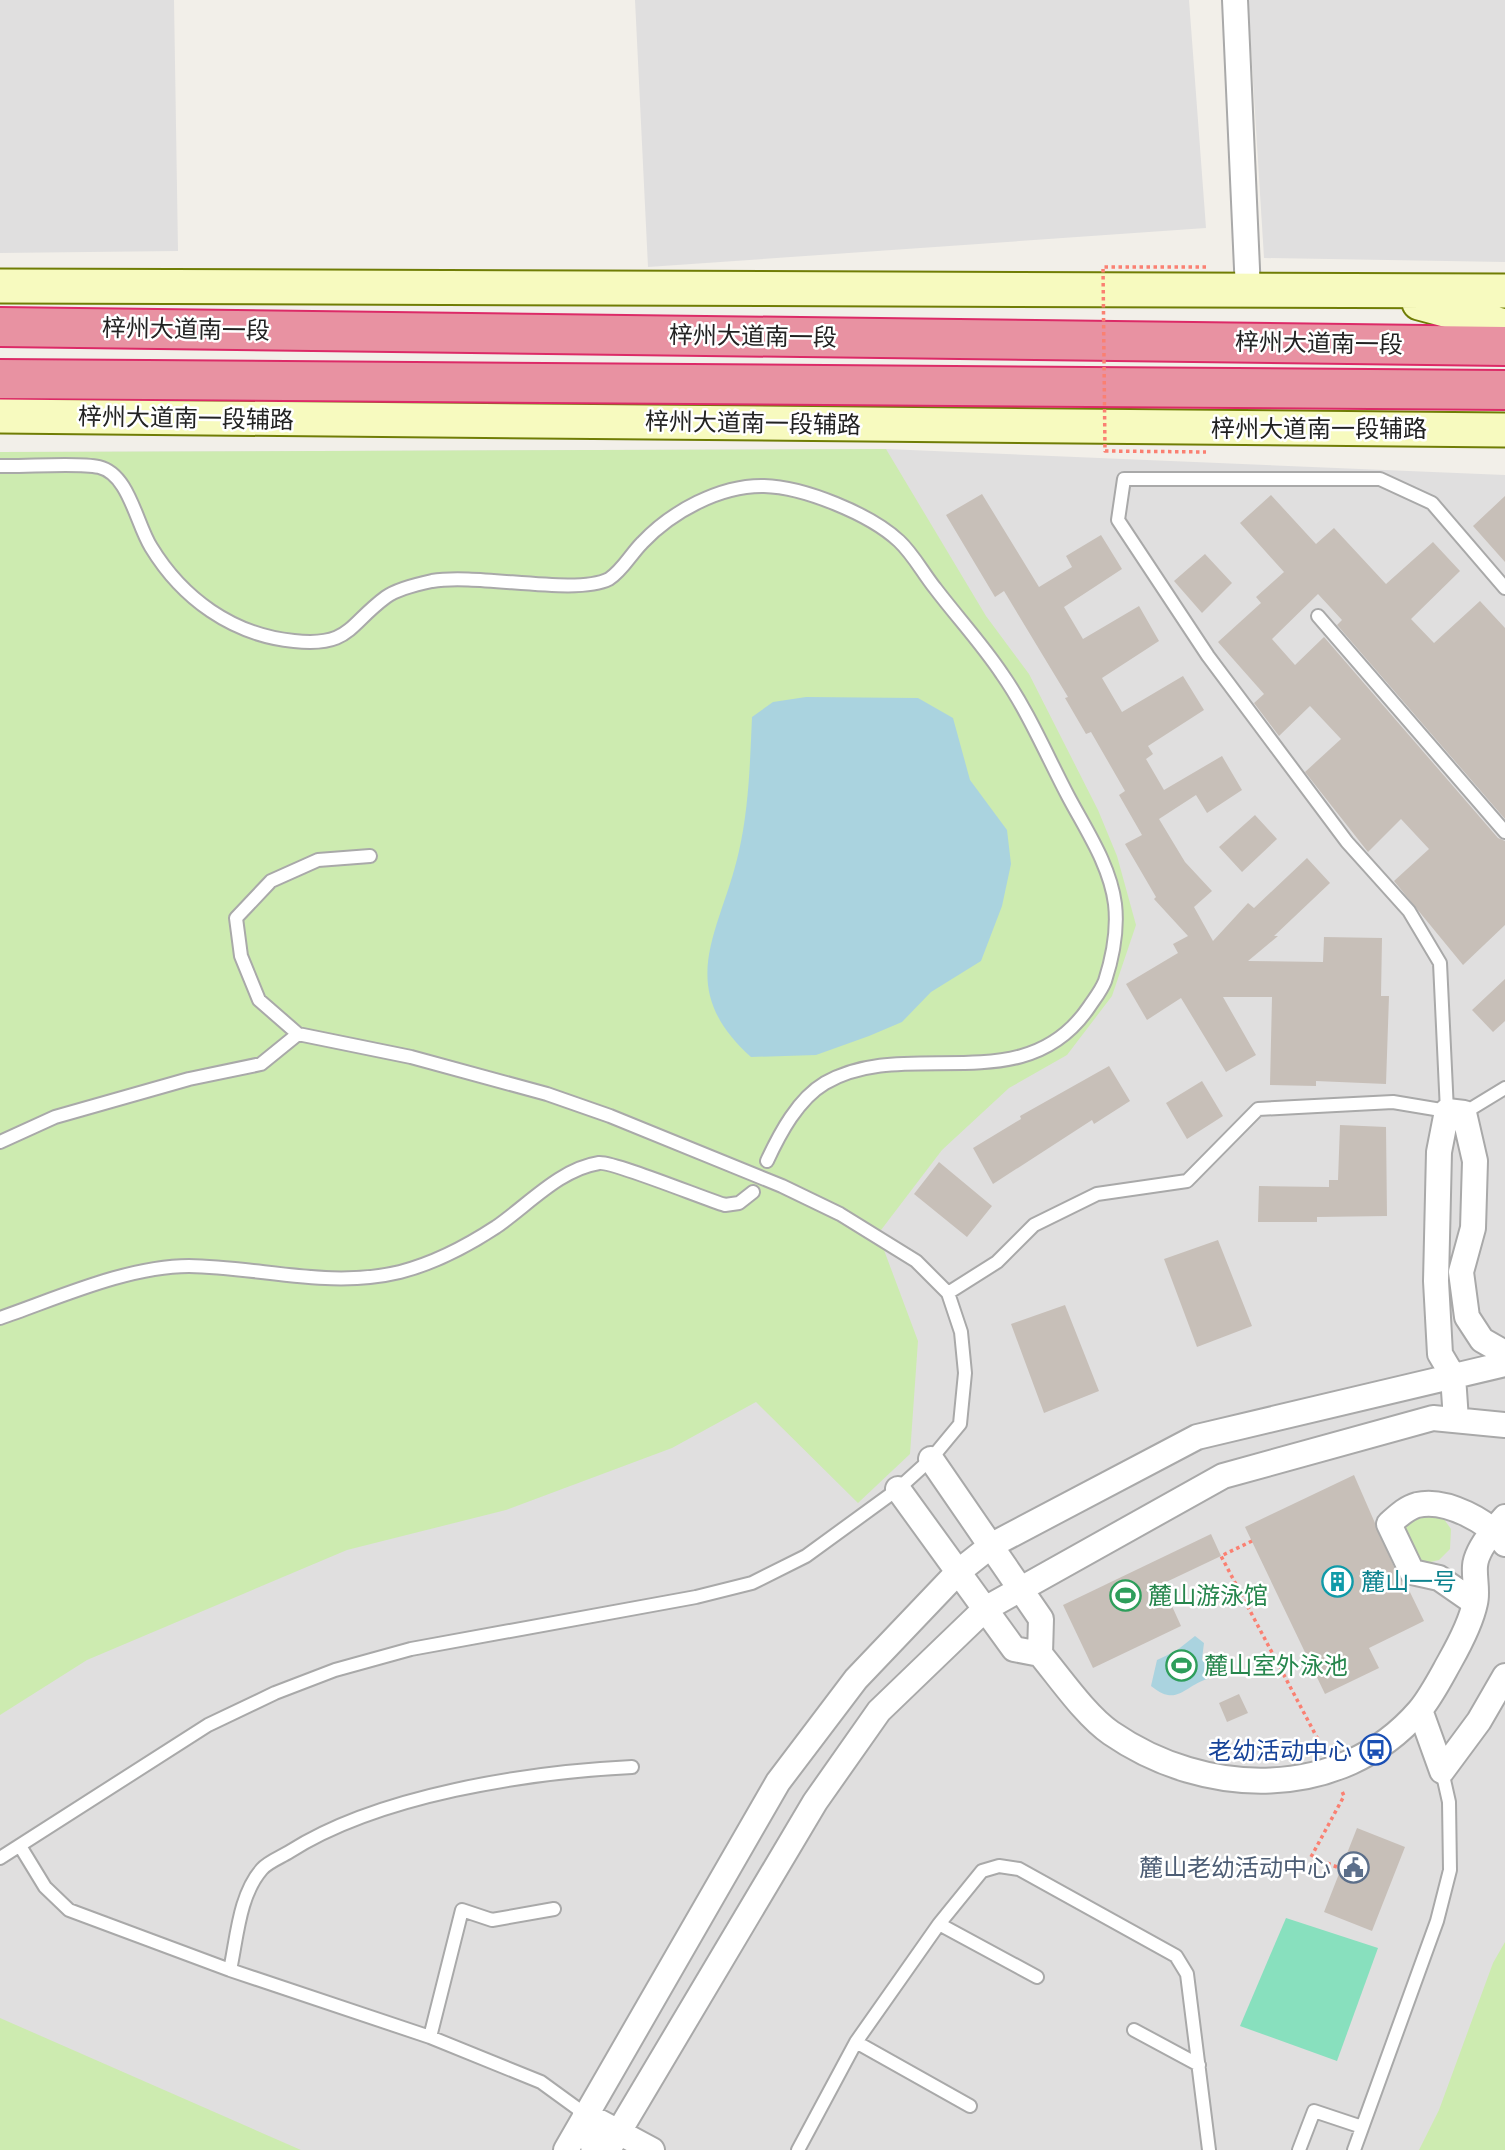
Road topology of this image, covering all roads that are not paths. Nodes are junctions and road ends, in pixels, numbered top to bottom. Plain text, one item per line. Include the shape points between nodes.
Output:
1 (1235, 0) edge
2 (0, 286) edge
3 (1248, 291) junction
4 (1376, 291) junction
5 (1505, 291) edge
6 (0, 321) edge
7 (1505, 326) edge
8 (0, 327) edge
9 (59, 327) junction
10 (1505, 346) edge
11 (0, 379) edge
12 (1426, 387) junction
13 (1505, 390) edge
14 (0, 416) edge
15 (1505, 422) edge
16 (1294, 426) junction
17 (1505, 430) edge
18 (0, 467) edge
19 (1505, 588) edge
20 (1318, 616) dead end
21 (1505, 832) edge
22 (370, 856) dead end
23 (298, 1034) junction
24 (1505, 1088) edge
25 (1455, 1112) junction
26 (0, 1142) edge
27 (767, 1161) dead end
28 (753, 1192) dead end
29 (1438, 1204) junction
30 (1474, 1208) junction
31 (948, 1293) junction
32 (0, 1318) edge
33 (1505, 1353) edge
34 (1505, 1364) edge
35 (1453, 1376) junction
36 (1456, 1420) junction
37 (1505, 1425) edge
38 (932, 1459) junction
39 (898, 1489) junction
40 (1501, 1530) edge
41 (992, 1545) junction
42 (958, 1572) junction
43 (1020, 1587) junction
44 (1475, 1603) junction
45 (985, 1609) junction
46 (1040, 1654) junction
47 (1505, 1676) edge
48 (1420, 1710) junction
49 (632, 1767) dead end
50 (1442, 1771) junction
51 (20, 1846) junction
52 (0, 1858) edge
53 (554, 1909) dead end
54 (939, 1923) junction
55 (230, 1970) junction
56 (1037, 1977) dead end
57 (1134, 2030) dead end
58 (430, 2036) junction
59 (856, 2042) junction
60 (1199, 2065) junction
61 (970, 2106) dead end
62 (585, 2115) junction
63 (1362, 2127) junction
64 (613, 2141) edge
65 (566, 2150) edge
66 (594, 2150) edge
67 (652, 2150) edge
68 (798, 2150) edge
69 (1209, 2150) edge
70 (1299, 2150) edge
71 (1354, 2150) edge

1 - 3 street
2 - 3 main road
3 - 4 main road
4 - 5 main road
4 - 7 main road
6 - 9 main road
8 - 9 highway, 梓州大道南一段
9 - 10 highway, 梓州大道南一段
11 - 12 highway, 梓州大道南一段
12 - 13 highway, 梓州大道南一段
12 - 15 main road
12 - 16 main road
14 - 16 main road, 梓州大道南一段辅路
16 - 17 main road, 梓州大道南一段辅路
18 - 27 lane via 101,467 117,477 127,491 137,523 179,586 211,613 255,632 293,641 346,636 388,594 430,582 482,578 595,583 613,577 667,519 723,492 761,485 797,490 876,523 903,544 1004,676 1101,857 1115,901 1116,937 1103,986 1079,1022 1051,1047 1005,1060 864,1069 827,1082 804,1100
19 - 25 lane via 1432,503 1380,479 1124,479 1118,520 1208,656 1348,842 1409,911 1440,963
20 - 21 lane
22 - 23 lane via 318,859 271,881 236,918 241,956 259,1000
23 - 26 lane via 261,1064 55,1117
23 - 31 lane via 411,1056 610,1116 840,1214 916,1261
24 - 25 lane
25 - 29 street via 1439,1152
25 - 30 street via 1475,1161
25 - 31 lane via 1393,1102 1258,1110 1187,1181 1097,1194 1034,1225 997,1262
28 - 32 lane via 739,1203 725,1205 603,1162 566,1175 494,1228 444,1257 401,1272 351,1280 189,1266 143,1270
29 - 30 street via 1454,1198
29 - 35 street via 1440,1354
30 - 33 street via 1461,1272 1467,1317 1482,1340
31 - 38 lane via 961,1332 965,1373 960,1424
34 - 35 street
35 - 36 street
35 - 41 street via 1197,1437
36 - 37 street
36 - 43 street via 1433,1418 1223,1476
38 - 39 lane
38 - 41 street
39 - 42 street
39 - 51 lane via 806,1556 752,1583 411,1649 275,1693 208,1725
40 - 44 street via 1475,1563
40 - 44 street via 1434,1505 1405,1510 1389,1524 1412,1572 1439,1578
41 - 42 street
41 - 43 street
42 - 45 street
42 - 62 street via 856,1679 778,1782
43 - 45 street
43 - 46 street via 1041,1619
44 - 48 street via 1451,1660
45 - 46 street via 1014,1649
45 - 64 street via 879,1711 816,1802
46 - 48 street via 1109,1732 1199,1775 1246,1782 1300,1779 1334,1770 1375,1750
47 - 50 street
48 - 50 street
49 - 55 lane via 571,1770 394,1805 308,1839 262,1868 246,1899
50 - 63 lane via 1449,1802 1450,1870 1437,1922
51 - 52 lane
51 - 55 lane via 46,1887 69,1910
53 - 58 lane via 492,1920 461,1910
54 - 56 lane
54 - 59 lane
54 - 60 lane via 982,1871 999,1866 1019,1868 1177,1956 1187,1974
55 - 58 lane
57 - 60 lane
58 - 62 lane via 541,2082
59 - 61 lane
59 - 68 lane
60 - 69 lane
62 - 64 street
62 - 65 street
62 - 66 street
63 - 70 lane via 1314,2111
63 - 71 lane
64 - 67 street

